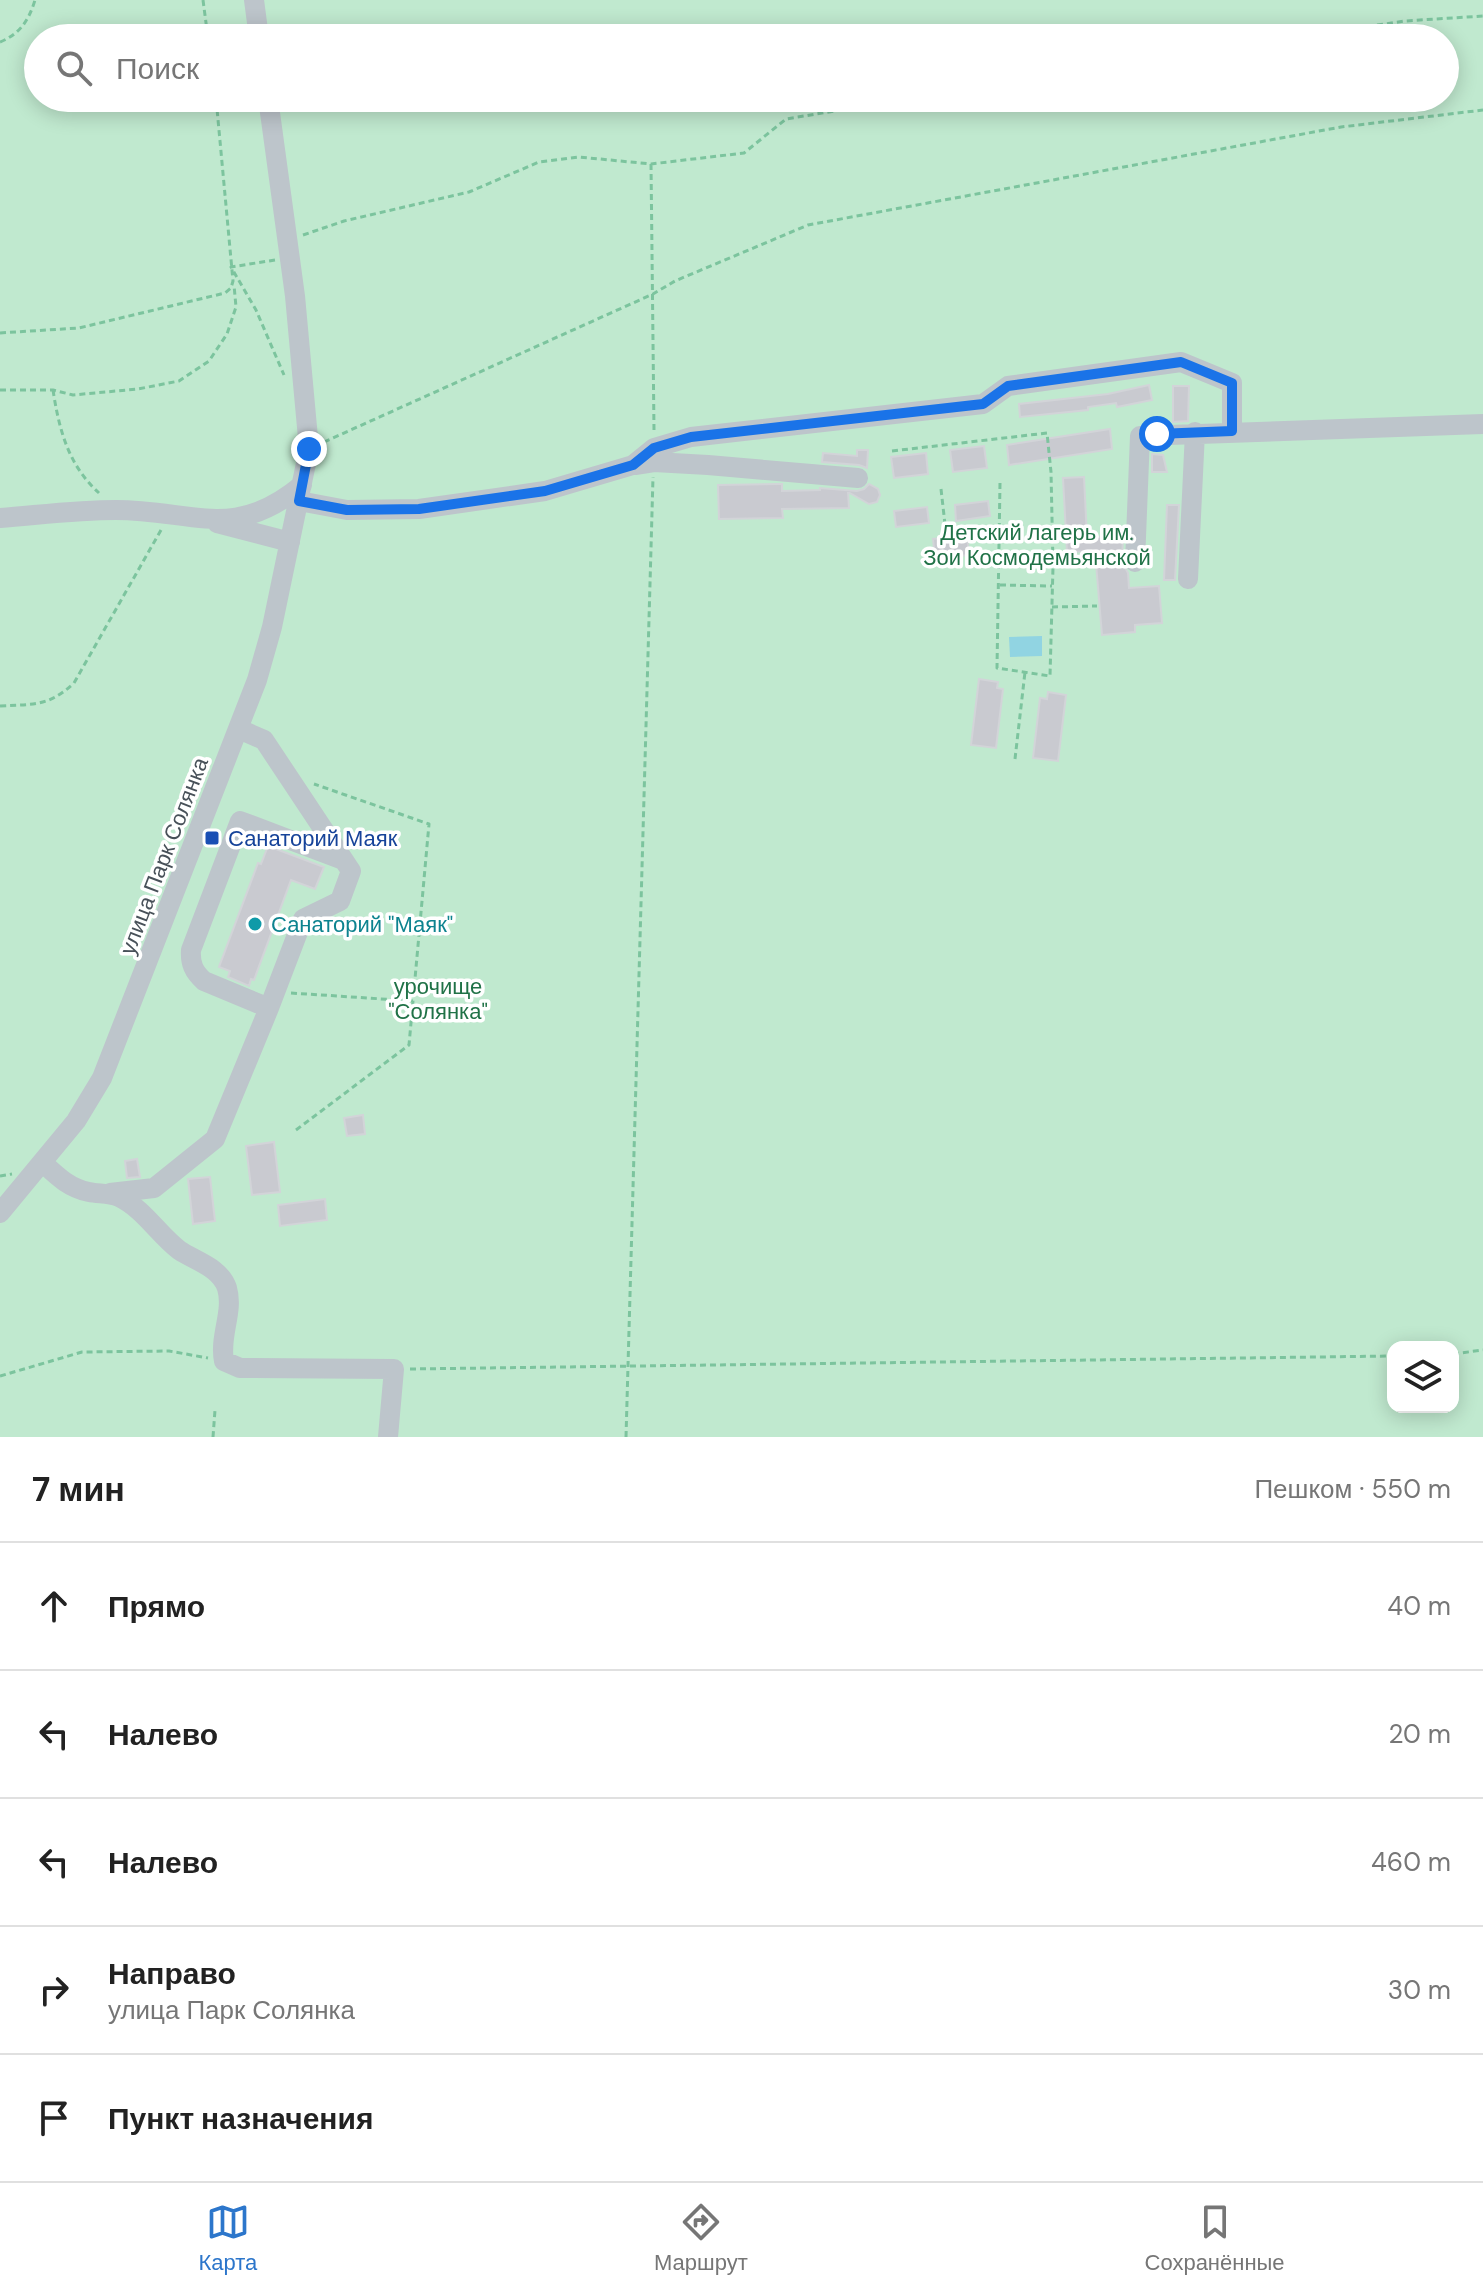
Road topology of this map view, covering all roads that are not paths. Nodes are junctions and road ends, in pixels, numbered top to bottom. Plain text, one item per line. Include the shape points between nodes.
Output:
1 (254, 0) edge
2 (257, 24) edge
3 (270, 112) edge
4 (1483, 424) edge
5 (1232, 431) junction
6 (1195, 432) junction
7 (654, 455) junction
8 (858, 478) dead end
9 (300, 493) junction
10 (0, 518) edge
11 (205, 520) junction
12 (290, 542) junction
13 (1135, 562) road end
14 (1188, 579) dead end
15 (239, 729) junction
16 (343, 860) junction
17 (272, 1000) junction
18 (43, 1163) junction
19 (107, 1193) junction
20 (0, 1213) edge
21 (388, 1437) edge

1 - 2 street
3 - 9 street, улица Парк Солянка via 309,449
4 - 5 street
5 - 6 street
5 - 7 street via 1232,383 1181,362 1008,386 983,404 691,437
6 - 13 street via 1140,436
6 - 14 street
7 - 8 street
7 - 9 street via 545,491 419,509 347,510
9 - 11 street via 259,512
9 - 12 street, улица Парк Солянка
10 - 11 street via 119,510
11 - 12 street
12 - 15 street, улица Парк Солянка via 272,627
15 - 16 street via 264,740
15 - 18 street, улица Парк Солянка via 102,1078
16 - 17 street via 351,871 340,901 303,919
16 - 17 street via 240,821 190,959 204,981
17 - 19 street via 215,1139 154,1188
18 - 19 street via 69,1186
18 - 20 street, улица Парк Солянка
19 - 21 street via 137,1208 179,1250 211,1267 226,1285 224,1361 240,1368 394,1369

